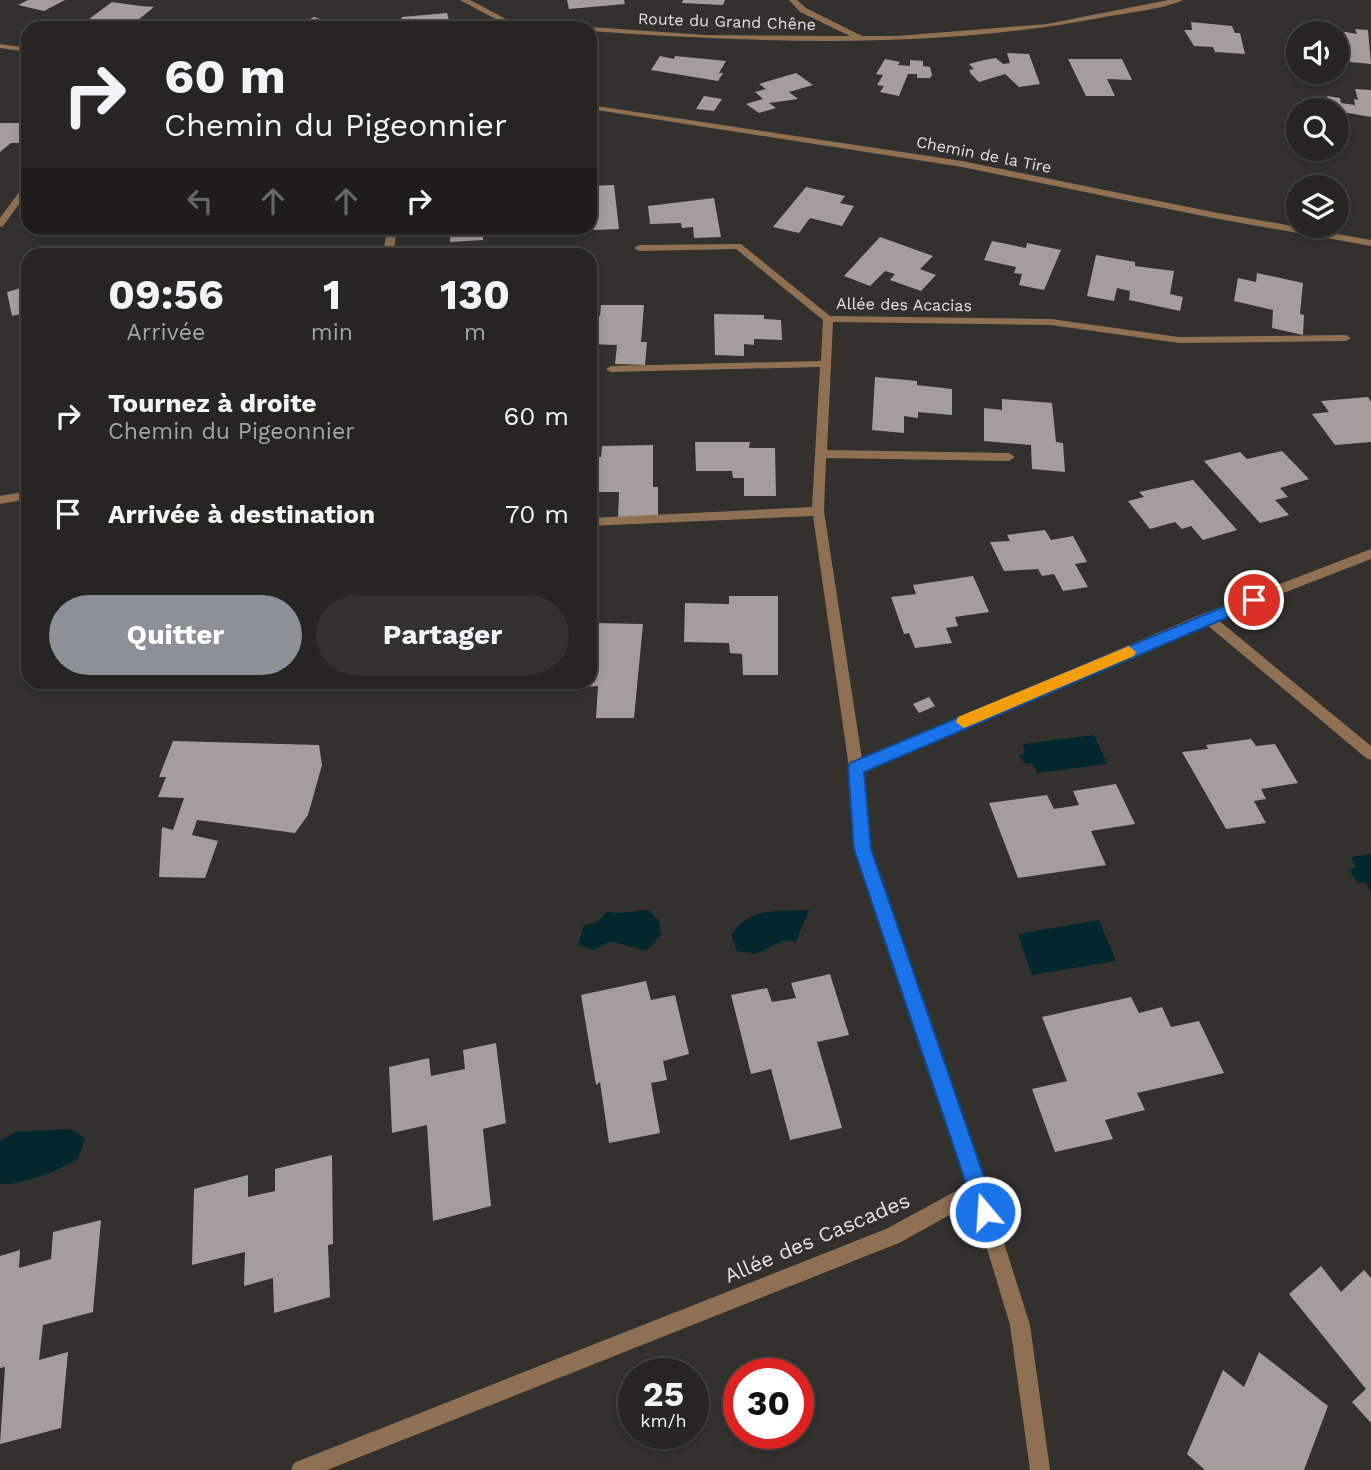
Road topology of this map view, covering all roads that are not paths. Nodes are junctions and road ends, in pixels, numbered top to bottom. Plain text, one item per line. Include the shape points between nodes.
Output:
1 (464, 0) edge
2 (793, 0) edge
3 (1179, 0) edge
4 (504, 20) edge
5 (597, 29) edge
6 (863, 39) junction
7 (0, 46) edge
8 (21, 49) edge
9 (597, 108) edge
10 (21, 196) edge
11 (0, 224) edge
12 (1371, 243) edge
13 (639, 248) dead end
14 (828, 319) junction
15 (1346, 338) dead end
16 (825, 364) junction
17 (611, 369) dead end
18 (823, 454) junction
19 (1009, 457) dead end
20 (21, 496) edge
21 (0, 500) edge
22 (818, 512) junction
23 (597, 522) edge
24 (1371, 554) edge
25 (1206, 618) junction
26 (1371, 754) edge
27 (856, 768) junction
28 (978, 1189) junction
29 (300, 1470) edge
30 (1040, 1470) edge

1 - 4 street
2 - 6 street, Route du Grand Chêne via 803,10
3 - 6 street, Route du Grand Chêne via 1047,26
5 - 6 street, Route du Grand Chêne via 707,37
7 - 8 street
9 - 12 street, Chemin de la Tire via 962,164
10 - 11 street
13 - 14 street via 738,246
14 - 15 street, Allée des Acacias via 1051,322 1179,340
14 - 16 street, Allée des Acacias
16 - 17 street
16 - 18 street, Allée des Acacias
18 - 19 street
18 - 22 street, Allée des Acacias
20 - 21 street
22 - 23 street
22 - 27 street, Allée des Acacias
24 - 25 street
25 - 26 street
25 - 27 street
27 - 28 street via 862,849
28 - 29 street, Allée des Cascades via 892,1236
28 - 30 street via 1020,1325

